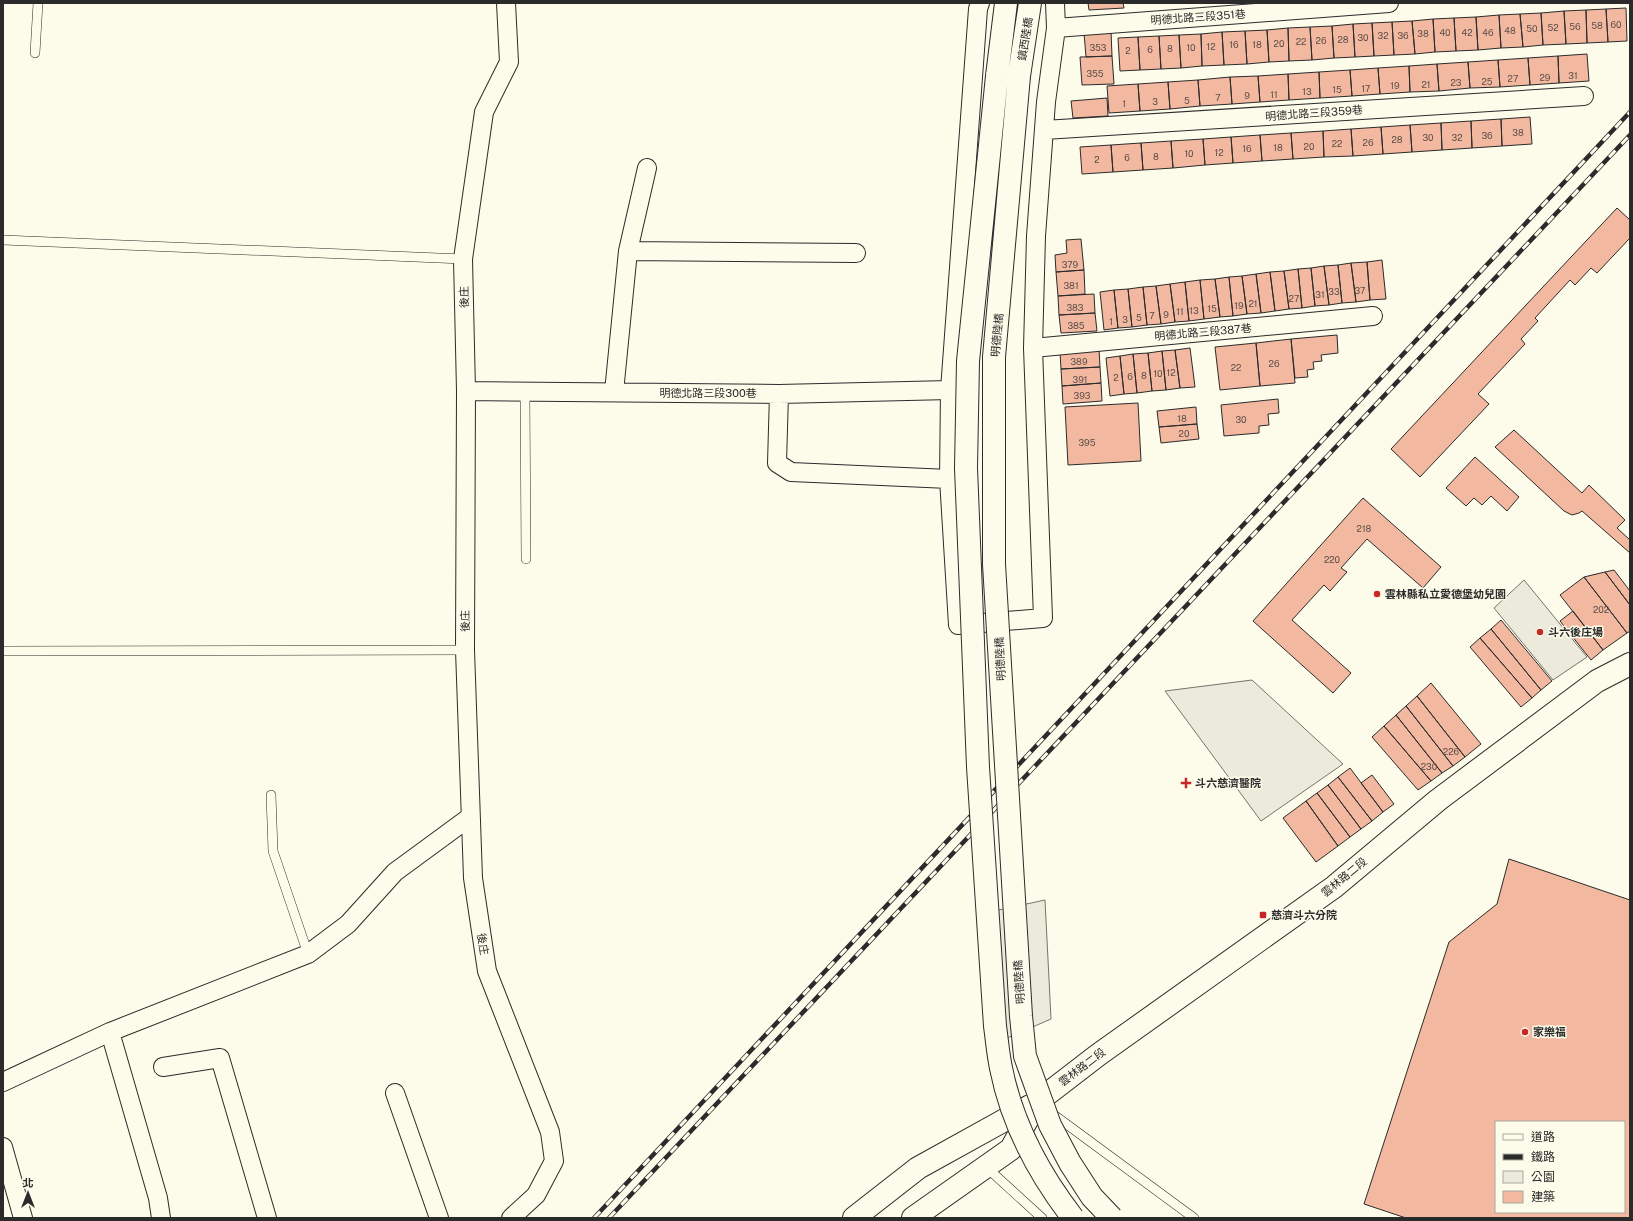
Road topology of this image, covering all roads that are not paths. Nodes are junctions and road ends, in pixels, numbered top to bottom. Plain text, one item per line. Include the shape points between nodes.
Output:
1 (38, 3) edge
2 (506, 3) edge
3 (980, 3) edge
4 (1006, 3) edge
5 (1030, 3) edge
6 (1055, 3) edge
7 (1389, 3) edge
8 (1056, 28) junction
9 (35, 53) dead end
10 (1019, 76) joint
11 (1584, 96) dead end
12 (1044, 130) junction
13 (647, 168) dead end
14 (3, 240) edge
15 (628, 252) junction
16 (856, 253) dead end
17 (463, 259) junction
18 (1373, 316) dead end
19 (1033, 348) junction
20 (950, 390) junction
21 (466, 391) junction
22 (525, 392) junction
23 (614, 392) junction
24 (779, 394) junction
25 (949, 479) junction
26 (526, 559) dead end
27 (465, 650) junction
28 (3, 652) edge
29 (1630, 664) edge
30 (271, 795) dead end
31 (470, 817) junction
32 (308, 954) junction
33 (110, 1032) junction
34 (163, 1067) dead end
35 (3, 1082) edge
36 (395, 1093) dead end
37 (1037, 1102) junction
38 (3, 1147) edge
39 (985, 1166) junction
40 (23, 1218) edge
41 (161, 1218) edge
42 (267, 1218) edge
43 (440, 1218) edge
44 (511, 1218) edge
45 (854, 1218) edge
46 (913, 1218) edge
47 (1042, 1218) edge
48 (1073, 1218) edge
49 (1112, 1218) edge
50 (1194, 1218) edge

1 - 9 lane
2 - 17 street, 後庄 via 509,62 484,112
3 - 20 street
4 - 48 main road, 鎮西陸橋, bridge via 968,361 966,468 978,767 995,1026 1001,1068 1027,1148 1055,1195
5 - 10 main road, 鎮西陸橋
6 - 8 street
7 - 8 street, 明德北路三段351巷
8 - 12 street
10 - 49 main road, 明德陸橋, bridge via 994,357 994,564 1021,1016 1026,1056 1050,1125 1092,1197
11 - 12 street, 明德北路三段359巷
12 - 19 street via 1036,236
13 - 15 street
14 - 17 lane
15 - 16 street
15 - 23 street
17 - 21 street, 後庄
18 - 19 street, 明德北路三段387巷
19 - 25 street via 1043,618 958,625
20 - 24 street, 明德北路三段300巷
20 - 25 street
21 - 22 street, 明德北路三段300巷
21 - 27 street, 後庄
22 - 23 street, 明德北路三段300巷
22 - 26 lane
23 - 24 street, 明德北路三段300巷
24 - 25 street via 777,463 791,472
27 - 28 lane
27 - 31 street, 後庄
29 - 37 main road, 雲林路二段 via 1597,681 1438,800 1334,887 1098,1055
30 - 32 lane via 273,851
31 - 32 street via 395,872 348,924
31 - 44 street, 後庄 via 473,878 487,971 550,1132 554,1161 536,1195
32 - 33 street
33 - 35 street
33 - 41 street via 158,1198
34 - 42 street via 220,1058
36 - 43 street
37 - 39 main road, 雲林路二段 via 1011,1149
37 - 45 main road, 雲林路二段 via 918,1168
37 - 50 lane
38 - 40 street
39 - 46 main road, 雲林路二段
39 - 47 lane

